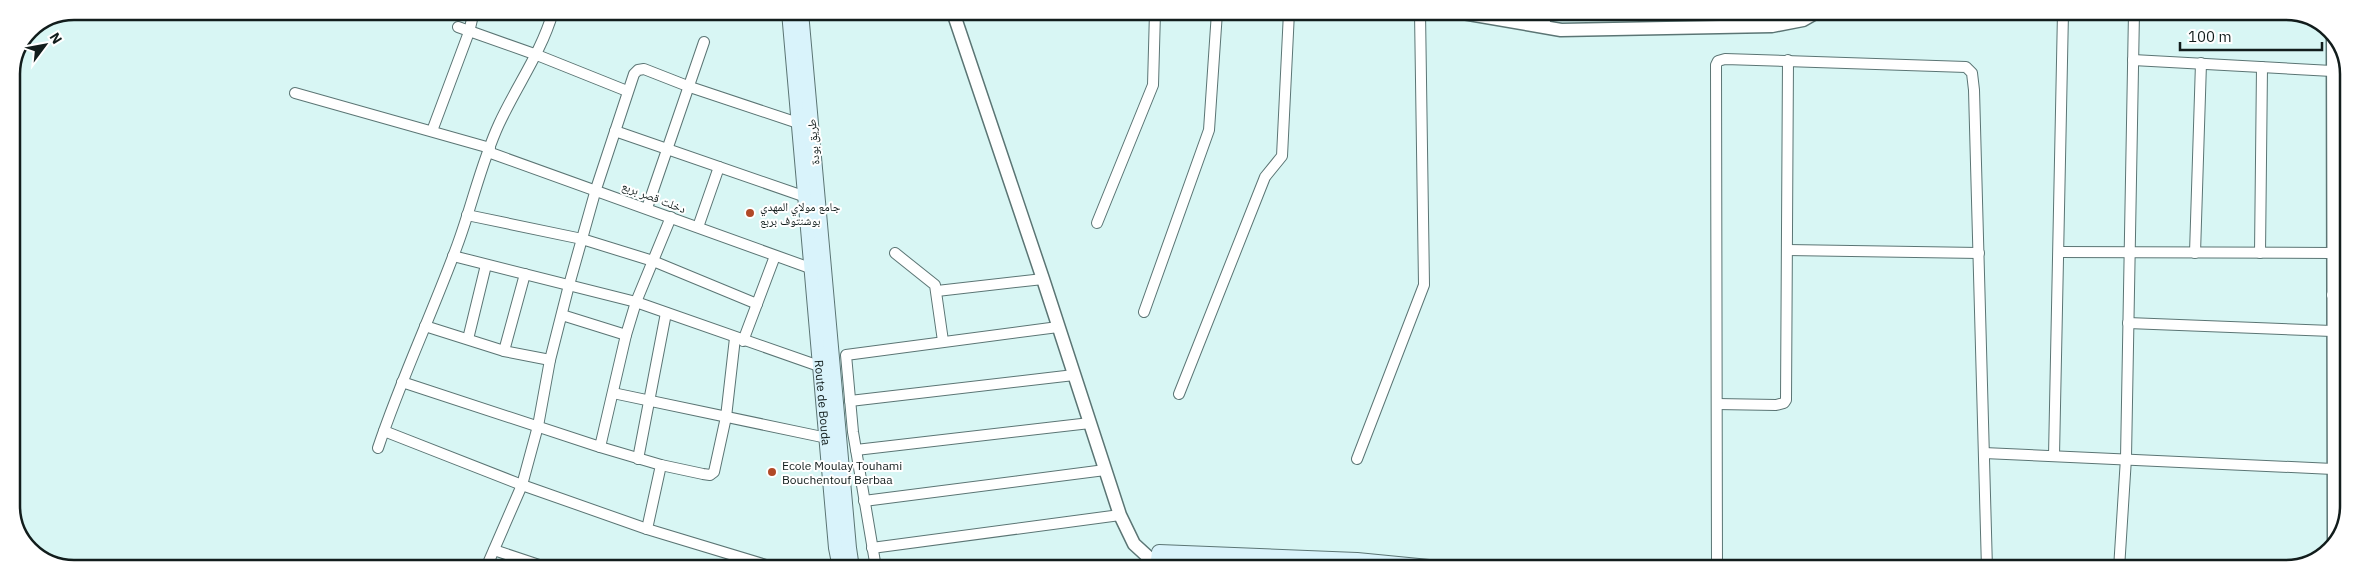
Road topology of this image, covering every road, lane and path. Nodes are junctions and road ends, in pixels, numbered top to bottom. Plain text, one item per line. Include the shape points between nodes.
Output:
1 (472, 20) edge
2 (550, 20) edge
3 (790, 20) edge
4 (802, 20) edge
5 (956, 20) edge
6 (1155, 20) edge
7 (1216, 20) edge
8 (1290, 20) edge
9 (1420, 20) edge
10 (1502, 20) edge
11 (1544, 20) edge
12 (1803, 20) edge
13 (2063, 20) edge
14 (2134, 20) edge
15 (458, 27) dead end
16 (1547, 28) junction
17 (469, 32) junction
18 (704, 42) dead end
19 (2333, 47) edge
20 (537, 55) junction
21 (1788, 60) junction
22 (2133, 60) junction
23 (2201, 63) junction
24 (2262, 67) junction
25 (2332, 70) junction
26 (690, 87) junction
27 (627, 90) junction
28 (295, 93) dead end
29 (798, 123) junction
30 (432, 131) junction
31 (614, 131) junction
32 (668, 149) junction
33 (489, 150) junction
34 (720, 167) junction
35 (596, 189) junction
36 (803, 196) junction
37 (647, 208) junction
38 (467, 215) junction
39 (670, 217) junction
40 (1096, 223) dead end
41 (698, 227) junction
42 (582, 239) junction
43 (1787, 250) junction
44 (2059, 252) junction
45 (896, 253) dead end
46 (1979, 253) junction
47 (2129, 253) junction
48 (2195, 253) junction
49 (2260, 253) junction
50 (2332, 253) junction
51 (453, 256) junction
52 (775, 256) junction
53 (653, 261) junction
54 (486, 264) junction
55 (810, 268) junction
56 (825, 272) joint
57 (525, 274) junction
58 (1043, 279) junction
59 (569, 285) junction
60 (937, 291) junction
61 (2332, 294) junction
62 (2340, 294) edge
63 (636, 302) junction
64 (757, 304) junction
65 (1144, 312) dead end
66 (666, 313) junction
67 (562, 315) junction
68 (2128, 323) junction
69 (426, 326) junction
70 (1058, 327) junction
71 (2332, 331) junction
72 (626, 335) junction
73 (468, 339) junction
74 (739, 339) junction
75 (943, 341) junction
76 (504, 351) junction
77 (550, 360) junction
78 (819, 366) junction
79 (1074, 375) junction
80 (402, 382) junction
81 (613, 393) junction
82 (1179, 394) dead end
83 (650, 401) junction
84 (850, 401) junction
85 (1717, 404) junction
86 (726, 417) junction
87 (1090, 423) junction
88 (538, 426) junction
89 (384, 431) junction
90 (2333, 436) junction
91 (2340, 436) edge
92 (827, 438) junction
93 (600, 447) junction
94 (378, 448) dead end
95 (856, 450) junction
96 (1984, 453) junction
97 (2054, 456) junction
98 (2126, 458) junction
99 (638, 459) junction
100 (1356, 459) dead end
101 (661, 465) junction
102 (2333, 469) junction
103 (1105, 470) junction
104 (522, 486) junction
105 (864, 501) junction
106 (1120, 515) junction
107 (646, 529) junction
108 (2334, 531) edge
109 (872, 548) junction
110 (494, 550) junction
111 (490, 560) edge
112 (524, 560) edge
113 (749, 560) edge
114 (838, 560) edge
115 (851, 560) edge
116 (874, 560) edge
117 (1154, 560) edge
118 (1717, 560) edge
119 (1987, 560) edge
120 (2120, 560) edge

1 - 17 street
2 - 20 street
3 - 29 main road, طريق بودة
4 - 56 main road, طريق بودة
5 - 58 street
6 - 40 street via 1153,85
7 - 65 street via 1209,130
8 - 82 street via 1282,156 1265,177
9 - 100 street via 1424,285
10 - 16 street
11 - 16 street
12 - 16 street via 1772,26
13 - 44 street
14 - 22 street
15 - 17 street
17 - 20 street
17 - 30 street
18 - 26 street
19 - 25 street
20 - 27 street
20 - 33 street via 508,106
21 - 43 street
21 - 46 street via 1968,68 1972,73 1974,90
21 - 85 street via 1725,59 1716,65
22 - 23 street
22 - 47 street
23 - 24 street
23 - 48 street
24 - 25 street
24 - 49 street
25 - 50 street
26 - 27 street via 641,69 634,74
26 - 29 street
26 - 32 street
27 - 31 street
28 - 30 street, دخلت قصر بربع
29 - 36 main road, طريق بودة
30 - 33 street, دخلت قصر بربع
31 - 32 street
31 - 35 street
32 - 34 street
32 - 37 street
33 - 35 street, دخلت قصر بربع
33 - 38 street
34 - 36 street
34 - 41 street
35 - 37 street, دخلت قصر بربع
35 - 42 street
36 - 55 main road, طريق بودة
37 - 39 street, دخلت قصر بربع
38 - 42 street
38 - 51 street
39 - 41 street, دخلت قصر بربع
39 - 53 street
41 - 52 street, دخلت قصر بربع
42 - 53 street
42 - 59 street
43 - 46 street
43 - 85 street via 1784,403
44 - 47 street
44 - 97 street
45 - 60 street via 932,281
46 - 96 street
47 - 48 street
47 - 68 street
48 - 49 street
49 - 50 street
50 - 61 street
51 - 54 street
51 - 69 street
52 - 55 street, دخلت قصر بربع
52 - 64 street
53 - 63 street
53 - 64 street
54 - 57 street
54 - 73 street
55 - 78 main road, Route de Bouda
56 - 115 main road, Route de Bouda
57 - 59 street
57 - 76 street
58 - 60 street
58 - 70 street
59 - 63 street
59 - 67 street
60 - 75 street
61 - 62 street
61 - 71 street
63 - 66 street
63 - 72 street
64 - 74 street
66 - 74 street
66 - 83 street
67 - 72 street
67 - 77 street
68 - 71 street
68 - 98 street
69 - 73 street
69 - 80 street
70 - 75 street
70 - 79 street
71 - 90 street
72 - 81 street
73 - 76 street
74 - 78 street
74 - 86 street
75 - 84 street via 848,354
76 - 77 street
77 - 88 street
78 - 92 main road, Route de Bouda
79 - 84 street
79 - 87 street
80 - 88 street
80 - 89 street
81 - 83 street
81 - 93 street
83 - 86 street
83 - 99 street
84 - 95 street
85 - 118 street
86 - 92 street
86 - 101 street via 714,472 703,474
87 - 95 street
87 - 103 street
88 - 93 street
88 - 104 street
89 - 94 street
89 - 104 street
90 - 91 street
90 - 102 street
92 - 114 main road, Route de Bouda
93 - 99 street
95 - 105 street
96 - 97 street
96 - 119 street
97 - 98 street
98 - 102 street
98 - 120 street
99 - 101 street
101 - 107 street
102 - 108 street
103 - 105 street
103 - 106 street
104 - 107 street
104 - 110 street
105 - 109 street
106 - 109 street
106 - 117 street via 1128,534 1144,555
107 - 113 street
109 - 116 street
110 - 111 street
110 - 112 street

